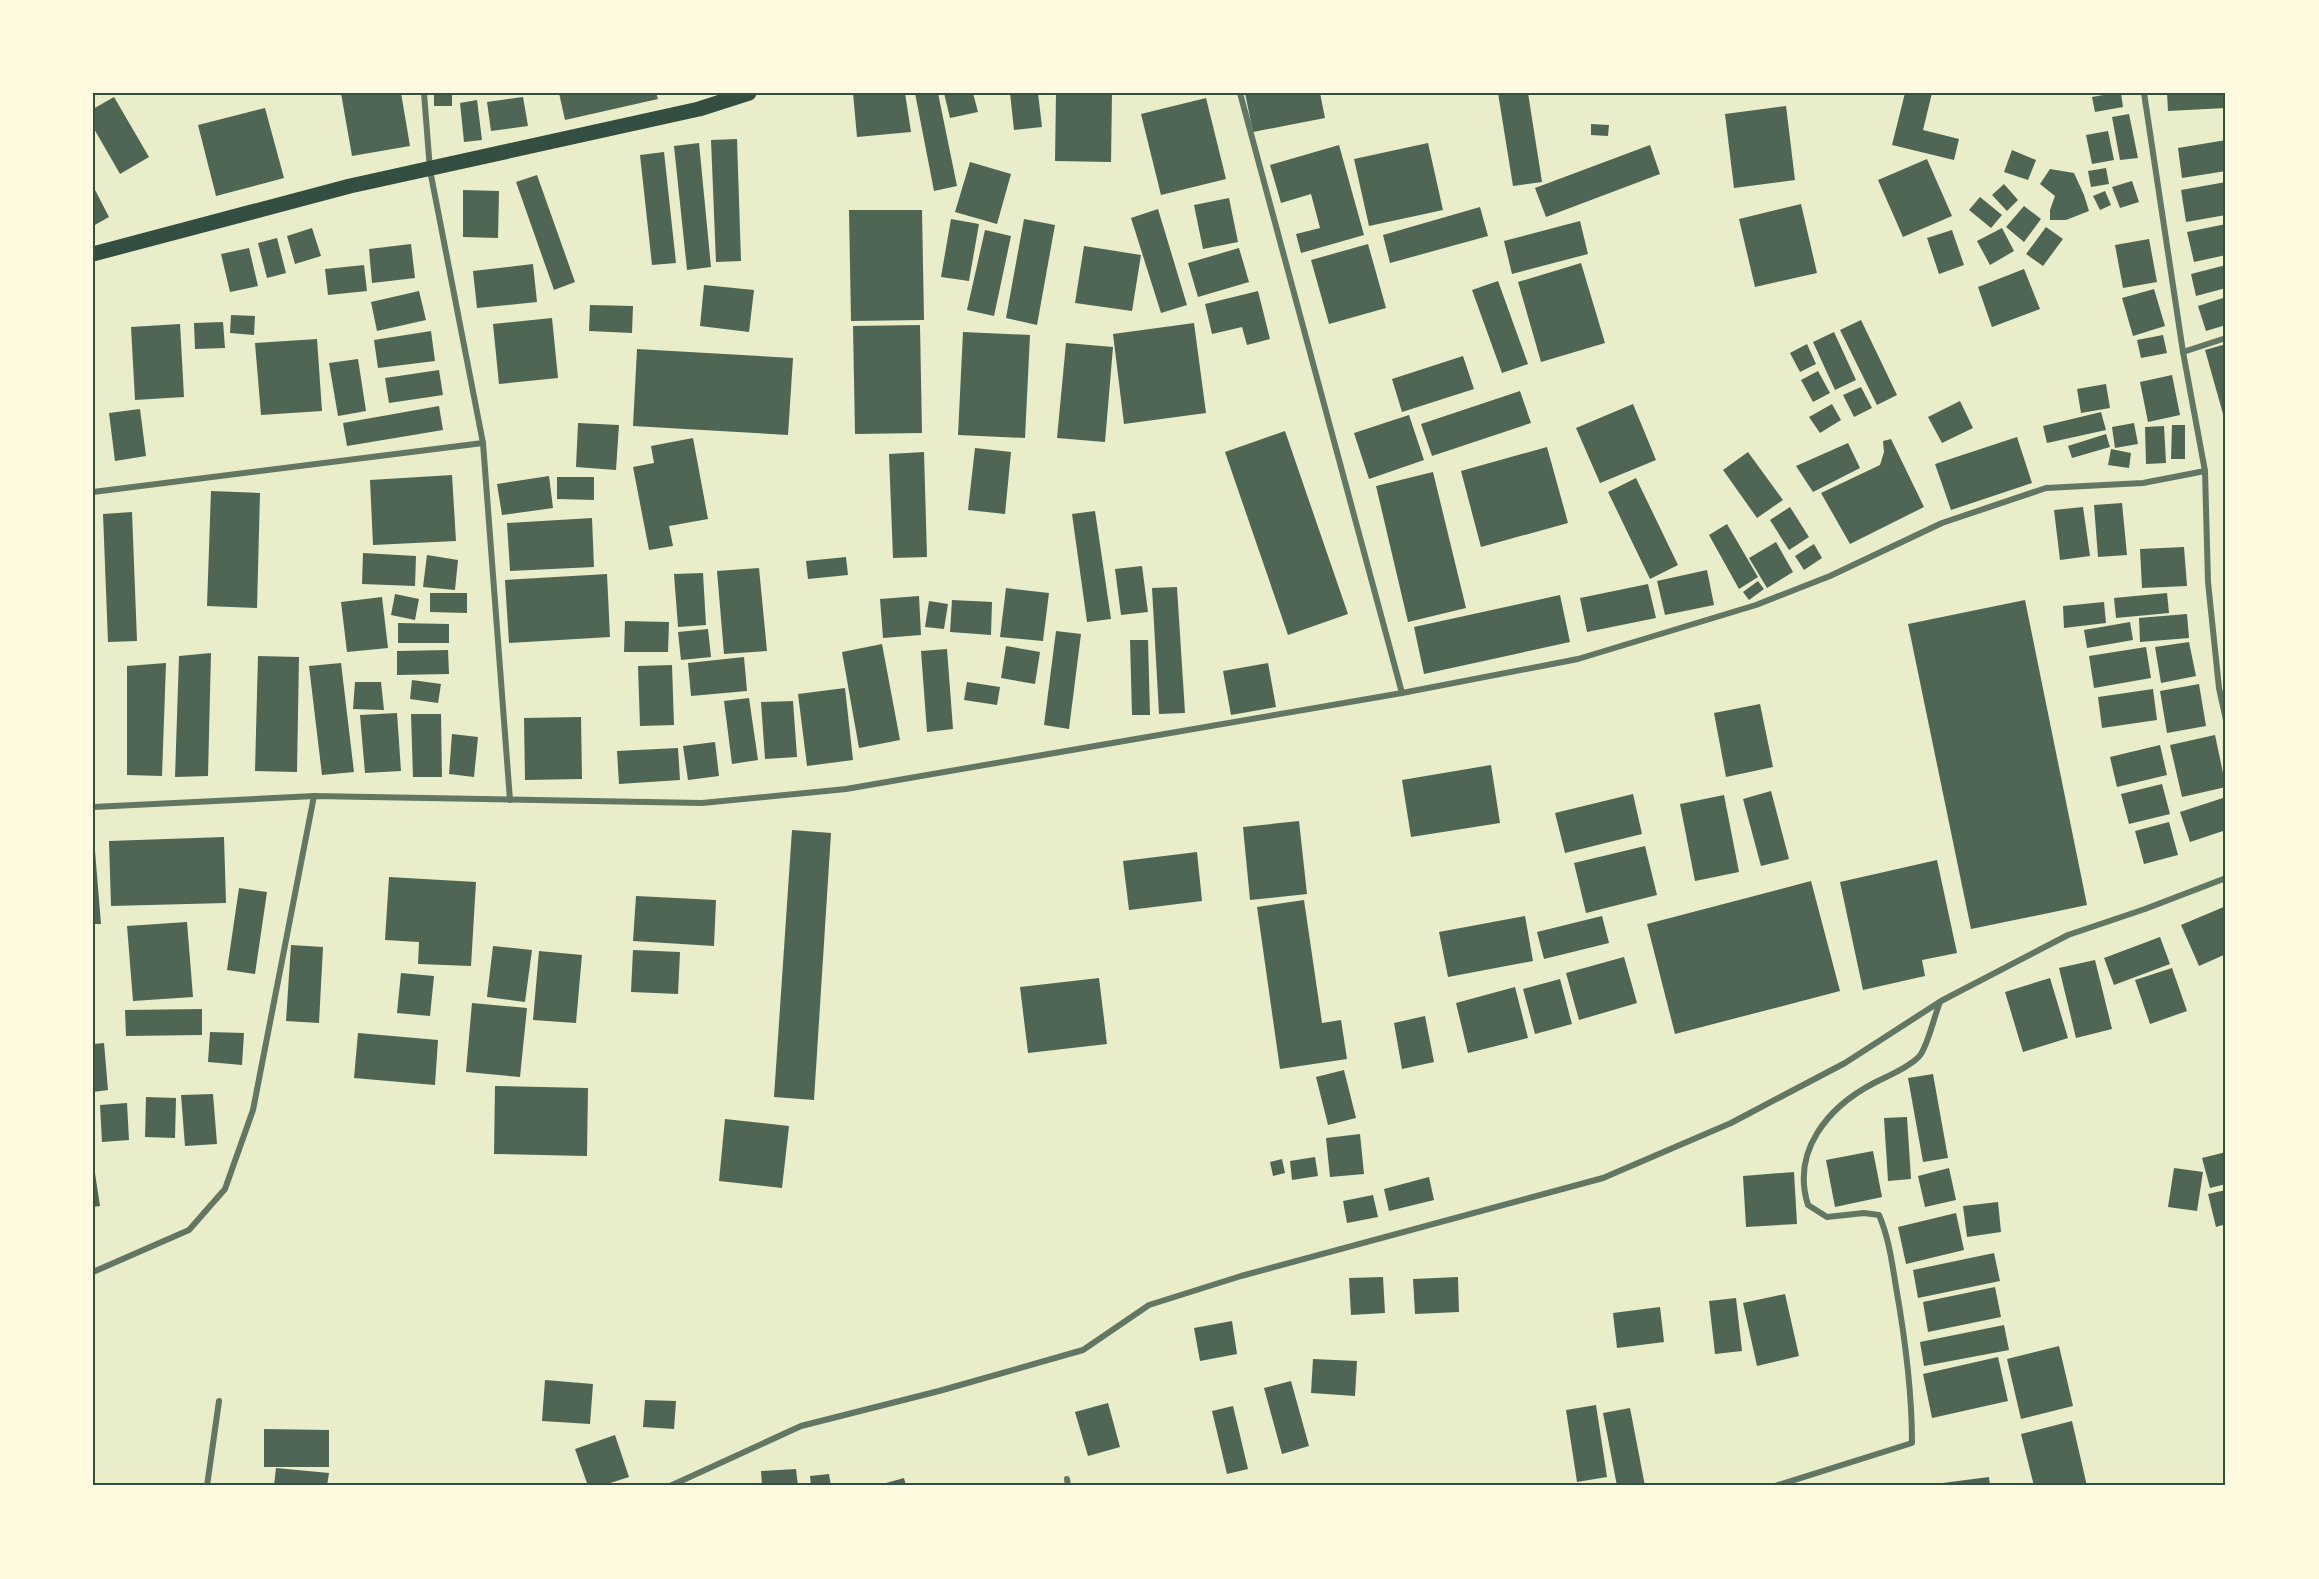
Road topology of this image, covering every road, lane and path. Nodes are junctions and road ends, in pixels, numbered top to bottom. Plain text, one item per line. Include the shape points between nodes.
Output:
1 (423, 93) edge
2 (748, 93) edge
3 (1240, 93) edge
4 (2144, 93) edge
5 (430, 170) junction
6 (93, 254) edge
7 (2226, 338) edge
8 (2183, 352) junction
9 (483, 443) junction
10 (2205, 471) junction
11 (93, 492) edge
12 (1402, 693) junction
13 (2226, 720) edge
14 (314, 796) junction
15 (510, 800) junction
16 (93, 807) edge
17 (2226, 878) edge
18 (1941, 1001) junction
19 (93, 1272) edge
20 (219, 1401) dead end
21 (207, 1486) edge
22 (670, 1486) edge
23 (1775, 1486) edge

1 - 5 street
2 - 5 main road via 699,109
3 - 12 street
4 - 8 street
5 - 6 main road via 350,186
5 - 9 street
7 - 8 street
8 - 10 street
9 - 11 street
9 - 15 street
10 - 12 street via 2143,483 2046,488 1942,523 1830,576 1756,605 1578,659
10 - 13 street via 2208,582
12 - 15 street via 846,789 702,803
14 - 15 street
14 - 16 street
14 - 19 street via 253,1110 225,1189 189,1230
17 - 18 street via 2068,935
18 - 22 street via 1845,1062 1731,1123 1603,1178 1149,1305 1083,1350 801,1426
18 - 23 street via 1920,1056 1845,1100 1808,1148 1803,1164 1808,1205 1827,1217 1880,1215 1900,1310 1912,1407 1912,1443
20 - 21 street

